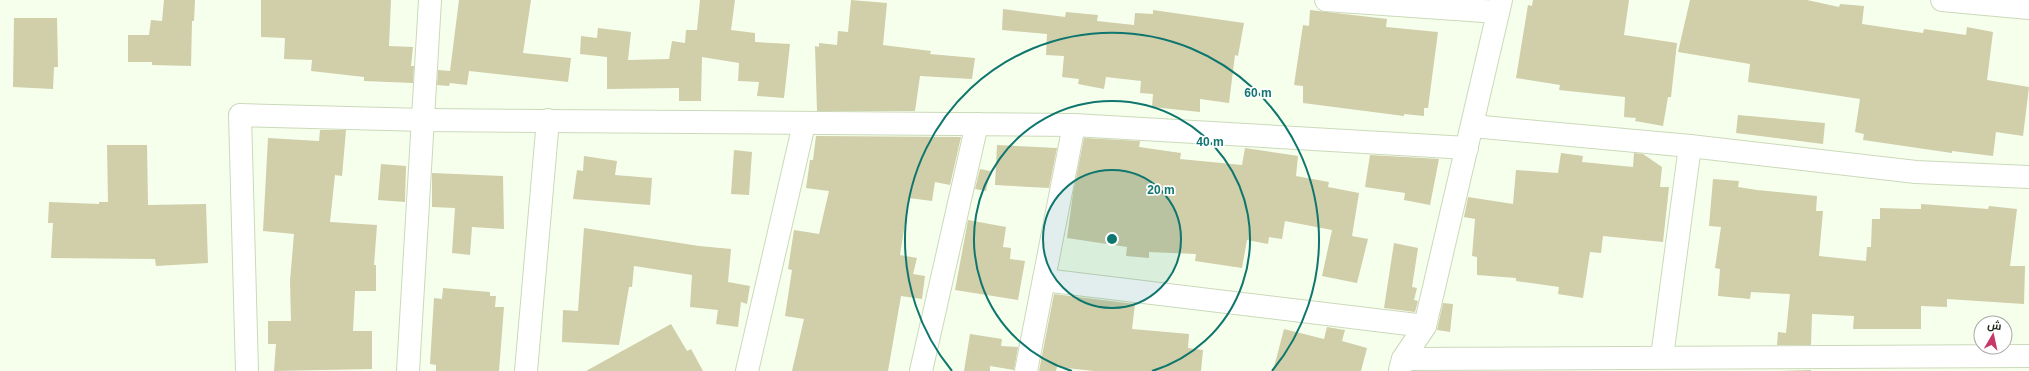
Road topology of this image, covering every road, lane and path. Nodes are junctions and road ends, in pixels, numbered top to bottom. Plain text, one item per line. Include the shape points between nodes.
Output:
1 (430, 0) edge
2 (1326, 0) edge
3 (1942, 0) edge
4 (1500, 6) edge
5 (2029, 8) edge
6 (424, 120) junction
7 (548, 120) junction
8 (804, 124) junction
9 (977, 124) junction
10 (1074, 125) junction
11 (1472, 126) junction
12 (1690, 146) junction
13 (1467, 148) junction
14 (2029, 177) edge
15 (1044, 280) junction
16 (1426, 326) junction
17 (2029, 356) edge
18 (1662, 357) junction
19 (1401, 365) edge
20 (246, 371) edge
21 (408, 371) edge
22 (526, 371) edge
23 (747, 371) edge
24 (921, 371) edge
25 (1026, 371) edge

1 - 6 street
2 - 4 street
3 - 5 street
4 - 11 street
6 - 7 street
6 - 20 street via 240,115
6 - 21 street
7 - 8 street
7 - 22 street
8 - 9 street
8 - 23 street
9 - 10 street
9 - 24 street
10 - 13 street
10 - 15 street
11 - 12 street
11 - 13 street
12 - 14 street via 1916,172
12 - 18 street
13 - 16 street
15 - 16 street
15 - 25 street
16 - 19 street
17 - 18 street
18 - 19 street

